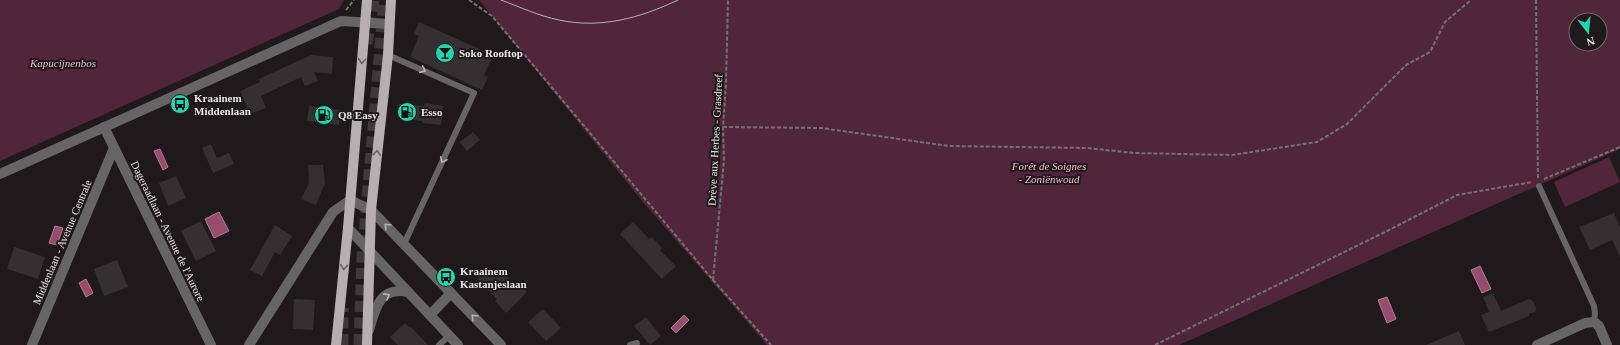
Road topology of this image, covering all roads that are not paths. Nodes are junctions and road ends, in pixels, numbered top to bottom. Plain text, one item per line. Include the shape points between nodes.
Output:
1 (367, 0) edge
2 (391, 0) edge
3 (365, 23) junction
4 (388, 24) junction
5 (388, 55) junction
6 (104, 127) junction
7 (114, 148) junction
8 (0, 174) edge
9 (1539, 184) road end
10 (350, 200) junction
11 (371, 210) junction
12 (348, 228) junction
13 (404, 244) junction
14 (369, 250) junction
15 (408, 292) junction
16 (452, 293) junction
17 (430, 315) junction
18 (1594, 322) junction
19 (449, 336) junction
20 (367, 342) edge
21 (637, 343) dead end
22 (32, 345) edge
23 (212, 345) edge
24 (249, 345) edge
25 (336, 345) edge
26 (439, 345) edge
27 (458, 345) edge
28 (501, 345) edge
29 (630, 345) edge
30 (1537, 345) edge
31 (1607, 345) edge

1 - 3 main road
2 - 4 main road
3 - 4 street
3 - 6 street via 341,21
3 -> 10 main road
4 - 5 main road
11 -> 5 main road
5 -> 13 lane via 474,93
6 - 7 street, Dageraadlaan - Avenue de l'Aurore
6 - 8 street
7 - 22 street, Middenlaan - Avenue Centrale
7 - 23 street, Dageraadlaan - Avenue de l'Aurore
9 - 18 lane via 1594,306
10 - 11 street
10 - 12 main road
10 - 24 street via 333,212
13 -> 11 street
11 - 14 main road
12 - 14 street
12 -> 25 main road
13 - 16 street
14 - 15 street
14 - 20 main road
15 - 17 street
20 -> 15 street via 380,300 395,292
16 - 17 street
28 -> 16 street
17 - 19 street
18 - 30 street via 1585,323
18 - 31 street via 1599,326
19 - 26 lane
19 - 27 street
21 - 29 lane

